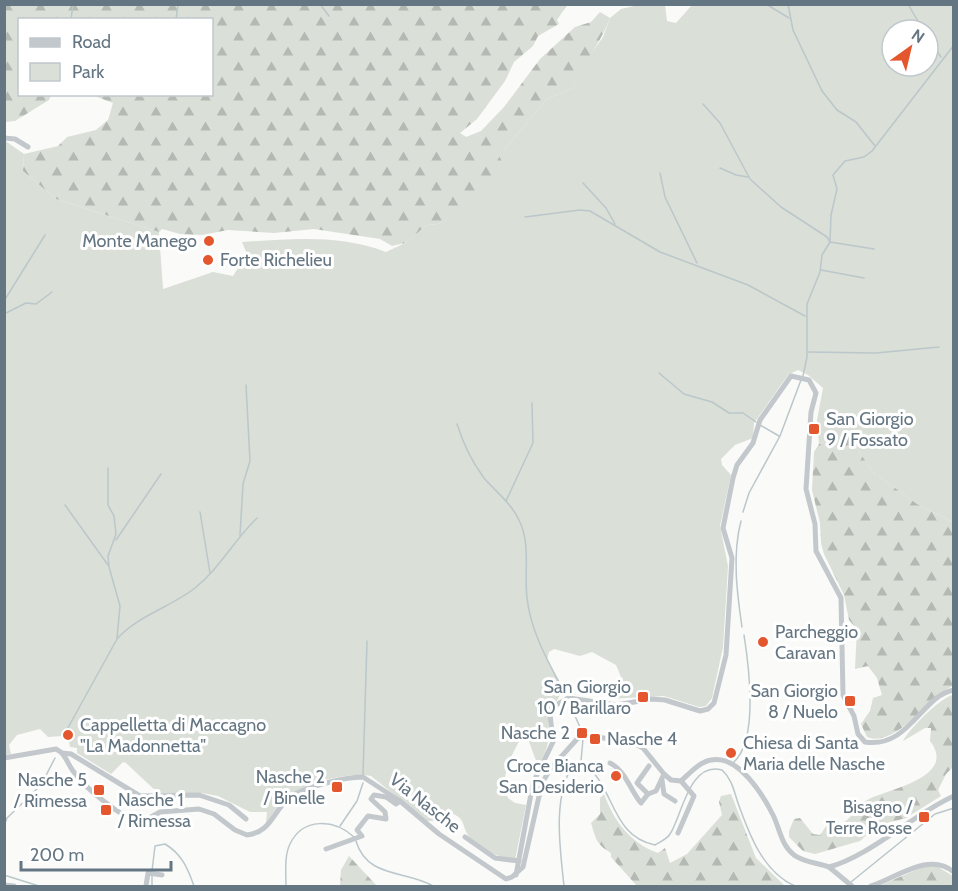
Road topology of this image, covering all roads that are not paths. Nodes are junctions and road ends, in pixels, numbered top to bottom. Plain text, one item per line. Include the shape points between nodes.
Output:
1 (4, 138) edge
2 (28, 147) dead end
3 (954, 690) edge
4 (62, 753) junction
5 (4, 758) edge
6 (610, 763) dead end
7 (649, 766) dead end
8 (663, 777) junction
9 (682, 783) junction
10 (648, 794) junction
11 (954, 796) edge
12 (400, 801) junction
13 (675, 801) dead end
14 (246, 819) dead end
15 (678, 832) dead end
16 (465, 837) dead end
17 (326, 849) dead end
18 (519, 861) junction
19 (829, 867) junction
20 (954, 872) edge
21 (161, 875) dead end
22 (516, 875) junction
23 (4, 885) edge
24 (14, 886) edge
25 (146, 886) edge
26 (852, 886) edge
27 (871, 886) edge

1 - 2 street
3 - 18 street via 940,695 917,721 884,742 865,742 858,734 841,682 841,598 816,551 815,524 806,489 811,412 816,393 812,382 793,375 760,420 753,443 737,465 723,528 732,572 726,656 714,703 700,711 652,699 616,705 566,698 556,705 550,714 553,742 533,783
4 - 5 street via 52,749
4 - 12 street, Via Nasche via 84,783 119,812 138,822 160,812 199,809 214,814 243,834 251,834 266,828 292,796 360,777
4 - 14 street via 71,754 140,796 198,795 229,805
6 - 10 street via 631,784 641,803
7 - 10 street via 637,783
8 - 9 street
8 - 10 street via 656,791
8 - 13 street via 664,794
8 - 22 street via 656,762 637,745 587,736 578,738 542,783 526,856
9 - 15 street via 693,792 693,799
9 - 19 street via 694,768 710,760 732,765 761,796 794,855
11 - 19 street
12 - 17 street via 396,804 382,796 371,797 387,818 368,816 357,830 362,836
12 - 22 street, Via Nasche via 498,875 506,879
16 - 18 street via 495,858
18 - 22 street
19 - 26 street
20 - 27 street via 944,865 920,865
21 - 25 street via 148,873
23 - 24 street

